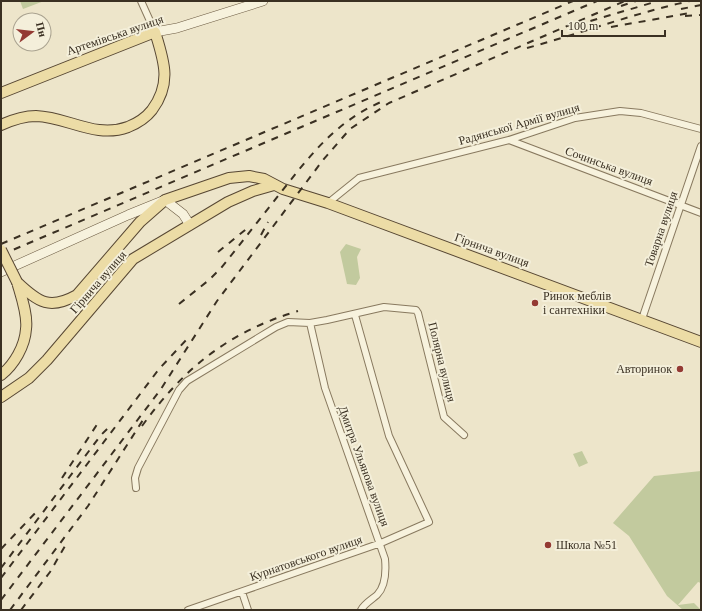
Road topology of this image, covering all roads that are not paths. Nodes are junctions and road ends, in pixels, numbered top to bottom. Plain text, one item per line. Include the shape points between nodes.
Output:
1 (141, 1) edge
2 (263, 1) edge
3 (155, 32) junction
4 (1, 93) edge
5 (1, 125) edge
6 (701, 129) edge
7 (509, 140) junction
8 (701, 146) edge
9 (274, 185) junction
10 (165, 200) junction
11 (328, 203) junction
12 (681, 205) junction
13 (701, 213) edge
14 (190, 225) junction
15 (1, 250) edge
16 (1, 272) edge
17 (17, 282) junction
18 (355, 315) junction
19 (642, 320) junction
20 (310, 323) junction
21 (701, 342) edge
22 (1, 375) edge
23 (1, 397) edge
24 (464, 435) dead end
25 (136, 488) dead end
26 (381, 543) junction
27 (242, 592) junction
28 (188, 610) edge
29 (248, 610) edge
30 (361, 610) edge

1 - 3 street
2 - 3 main road, Артемівська вулиця via 184,26
3 - 4 main road, Артемівська вулиця
3 - 5 main road via 165,65 164,81 155,105 148,116 138,123 109,132 37,116 23,117
6 - 7 street, Радянської Армії вулиця via 640,113 620,111 575,118
7 - 11 street, Радянської Армії вулиця via 359,178
7 - 12 street, Сочинська вулиця
8 - 12 street, Товарна вулиця
9 - 10 main road, Гірнича вулиця via 264,179 249,176 229,178
9 - 11 main road, Гірнича вулиця
9 - 14 main road, Гірнича вулиця via 228,202
10 - 14 main road via 183,214
10 - 16 main road, Гірнича вулиця
10 - 17 main road via 140,222 77,295 64,302 46,303 32,296
11 - 19 main road, Гірнича вулиця
12 - 13 street, Сочинська вулиця
12 - 19 street, Товарна вулиця
14 - 23 main road, Гірнича вулиця via 133,259 47,360 29,378
15 - 17 main road, bridge
17 - 22 main road via 26,328 21,350
18 - 20 street
18 - 24 street, Полярна вулиця via 384,307 416,310 444,417
18 - 26 street, Курнатовського вулиця via 389,436 429,522
19 - 21 main road, Гірнича вулиця
20 - 25 street via 282,323 187,381 179,390 138,468
20 - 26 street, Дмитра Ульянова вулиця via 325,388
26 - 27 street, Курнатовського вулиця
26 - 30 street, Дмитра Ульянова вулиця via 386,573 378,593
27 - 28 street, Курнатовського вулиця
27 - 29 street

